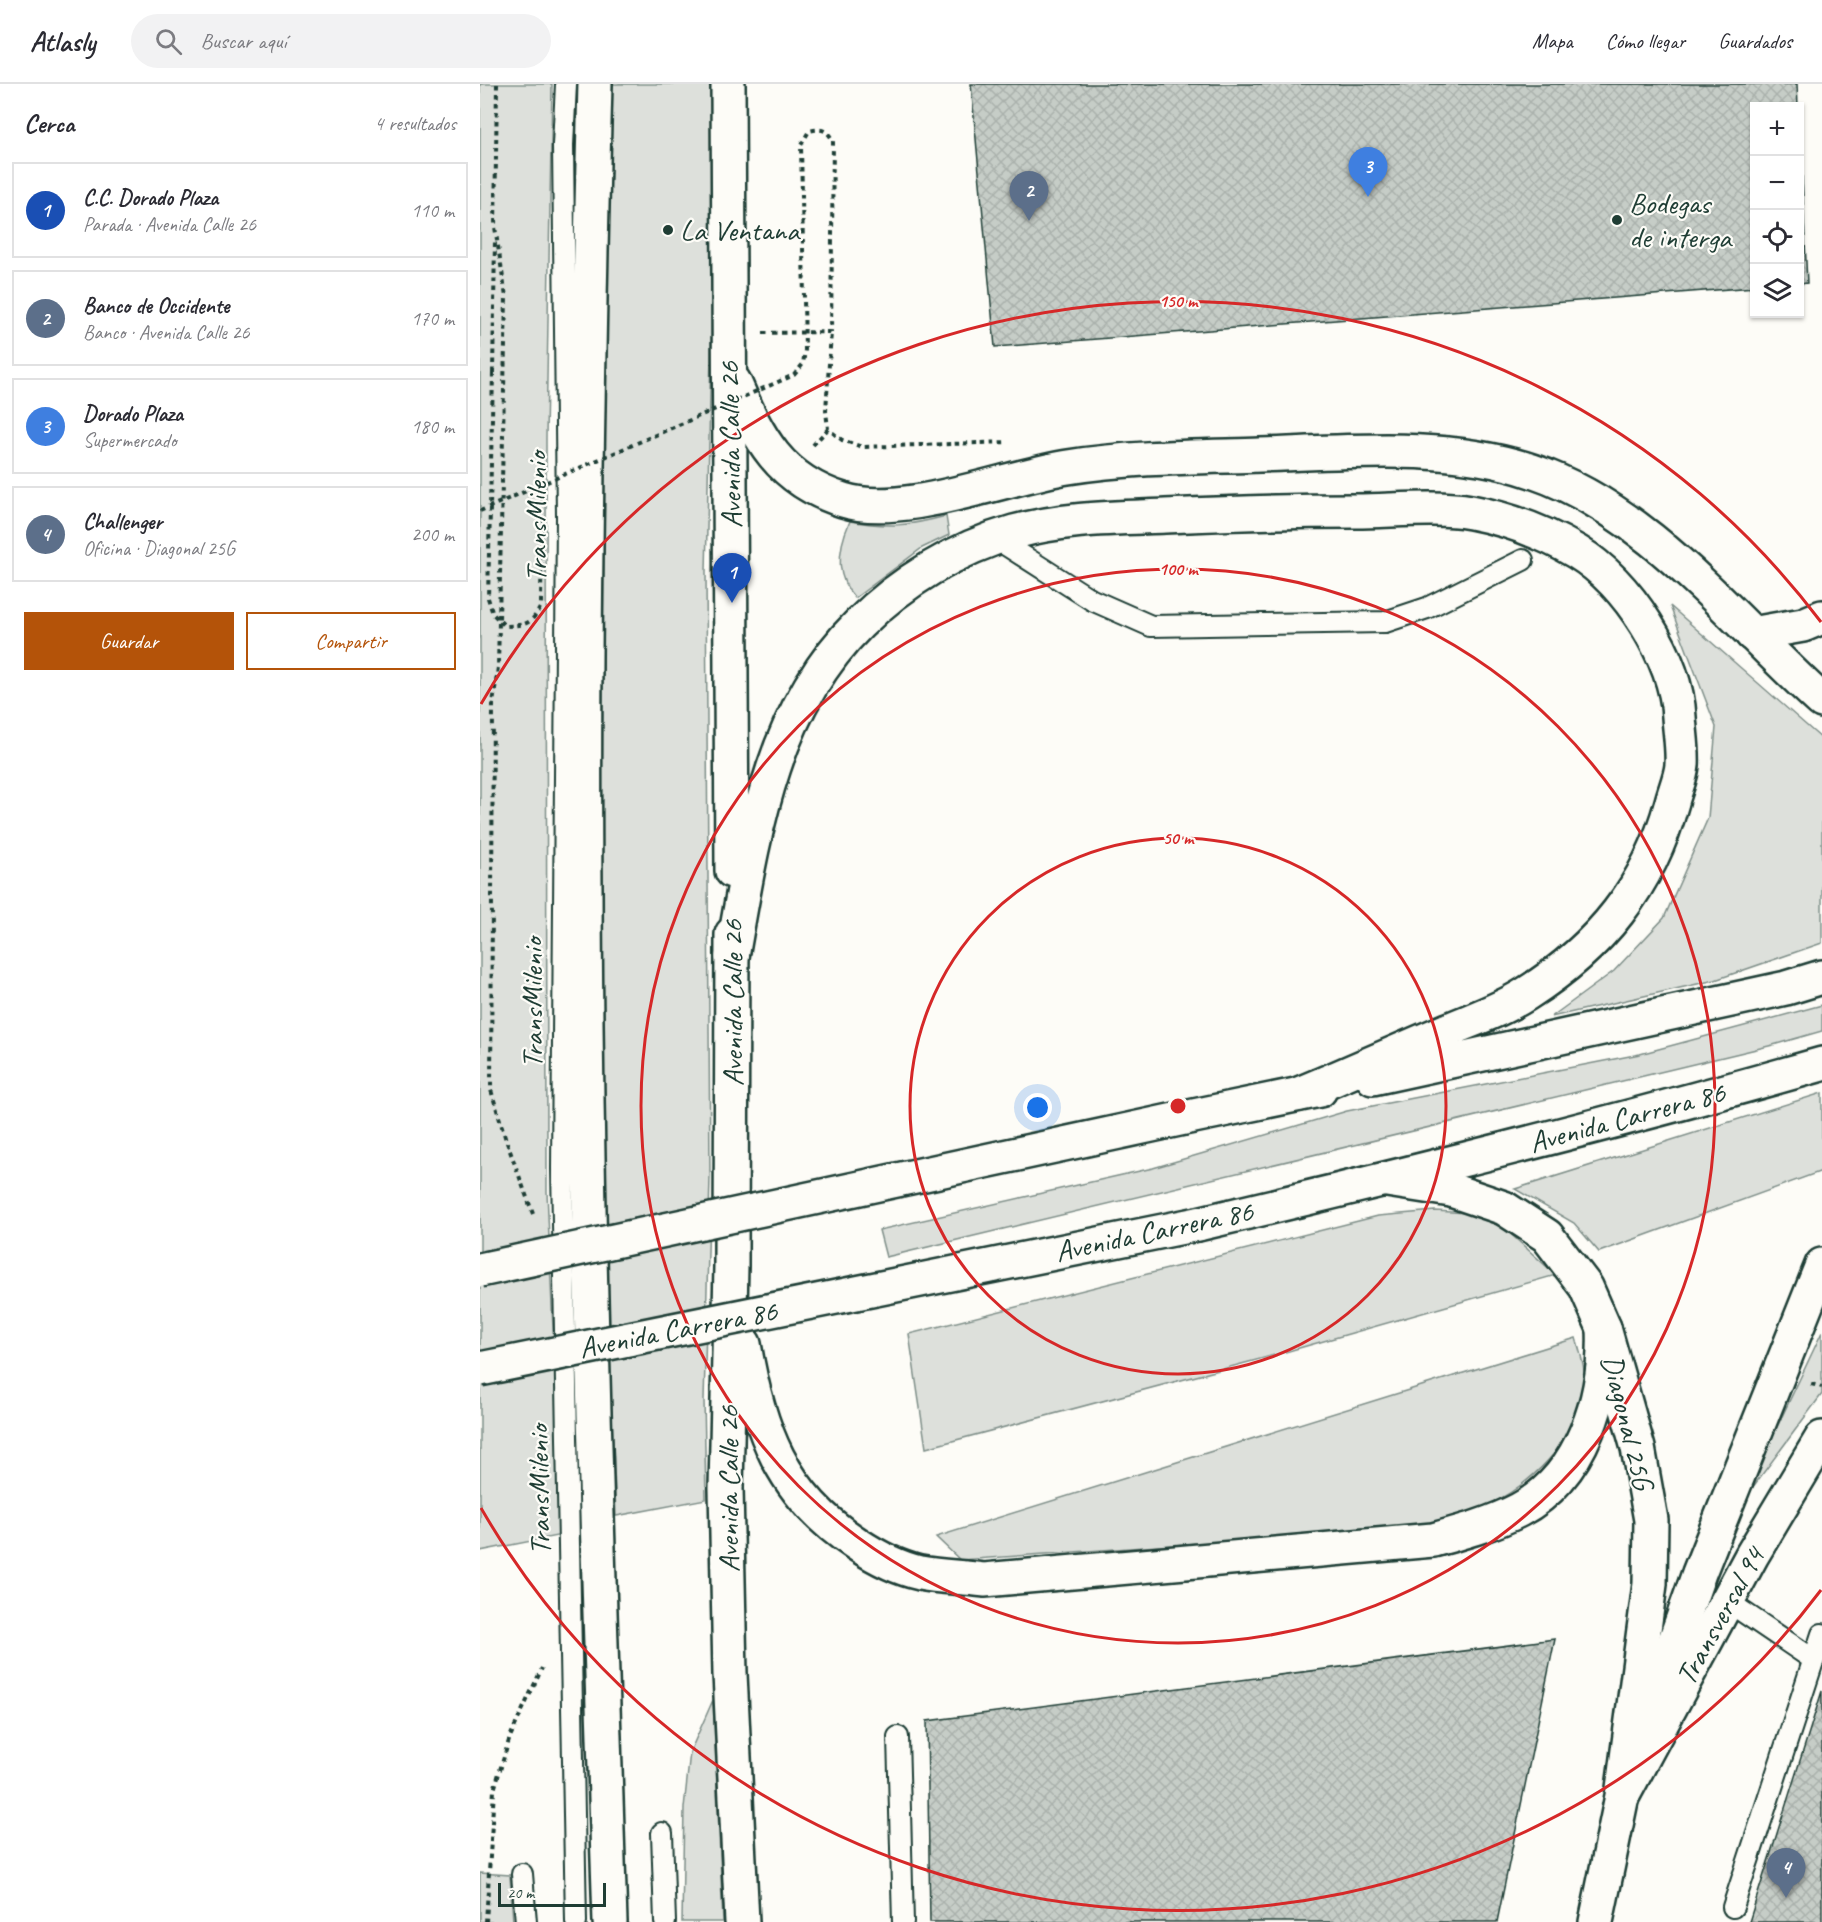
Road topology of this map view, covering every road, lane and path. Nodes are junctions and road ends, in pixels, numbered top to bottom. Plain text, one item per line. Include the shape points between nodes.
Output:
1 (497, 84) edge
2 (566, 84) edge
3 (595, 84) edge
4 (728, 84) edge
5 (495, 227) junction
6 (729, 333) junction
7 (729, 371) junction
8 (828, 429) dead end
9 (812, 446) dead end
10 (542, 485) junction
11 (480, 511) edge
12 (995, 538) junction
13 (1523, 560) dead end
14 (1822, 617) edge
15 (1752, 634) junction
16 (1822, 701) edge
17 (732, 957) junction
18 (1822, 977) edge
19 (1822, 1064) edge
20 (1299, 1094) junction
21 (1388, 1180) junction
22 (534, 1216) dead end
23 (1822, 1265) edge
24 (731, 1266) junction
25 (480, 1270) edge
26 (1604, 1328) junction
27 (480, 1369) edge
28 (1822, 1438) edge
29 (1727, 1601) junction
30 (1822, 1634) edge
31 (1814, 1660) junction
32 (544, 1662) dead end
33 (898, 1737) dead end
34 (1622, 1796) junction
35 (662, 1833) dead end
36 (522, 1874) dead end
37 (1733, 1907) dead end
38 (486, 1922) edge
39 (526, 1922) edge
40 (576, 1922) edge
41 (610, 1922) edge
42 (665, 1922) edge
43 (742, 1922) edge
44 (903, 1922) edge
45 (1596, 1922) edge

1 - 5 path
2 - 40 lane, TransMilenio via 562,1169
3 - 41 main road via 585,888 596,1487
4 - 6 main road, Avenida Calle 26
5 - 10 path, bridge via 488,598 493,614 505,626 534,620 542,606
5 - 22 path via 506,297 498,655 493,704 491,1090
6 - 7 main road, Avenida Calle 26
6 - 10 path, bridge via 831,332 833,141 828,132 819,128 808,131 801,145 805,350 803,364 794,375
7 - 15 main road via 757,434 787,470 810,488 873,506 903,504 1066,467 1141,459 1416,452 1462,456 1530,471 1571,488 1641,532
7 - 17 main road, Avenida Calle 26
8 - 9 path
10 - 11 path, bridge
12 - 13 lane via 1083,594 1150,626 1385,622 1427,608
12 - 17 main road via 924,573 882,604 846,638 811,686 766,788
12 - 20 main road via 1069,520 1279,510 1467,511 1521,525 1579,553 1618,585 1649,625 1678,698 1682,766 1650,865 1615,918 1579,957 1522,997
14 - 15 main road via 1803,626
15 - 16 main road
17 - 24 main road, Avenida Calle 26
18 - 20 main road
19 - 21 main road, Avenida Carrera 86
20 - 25 main road, bridge
21 - 26 main road, Diagonal 25G via 1451,1190 1503,1208 1547,1236 1586,1287
21 - 27 main road, Avenida Carrera 86, bridge via 1198,1224
23 - 34 main road, Diagonal 25G via 1699,1573
24 - 26 main road via 760,1421 788,1479 807,1504 874,1556 918,1573 984,1580 1433,1540 1480,1527 1521,1509 1552,1485 1586,1437 1605,1357
24 - 43 main road, Avenida Calle 26 via 726,1500 730,1686
26 - 34 main road, Diagonal 25G via 1646,1481 1651,1530 1650,1584
28 - 29 main road, Transversal 94
29 - 31 lane
29 - 34 main road, Transversal 94
30 - 31 lane
31 - 37 lane
32 - 38 path via 510,1737 494,1790
33 - 44 lane
34 - 45 main road, Diagonal 25G
35 - 42 lane
36 - 39 lane

